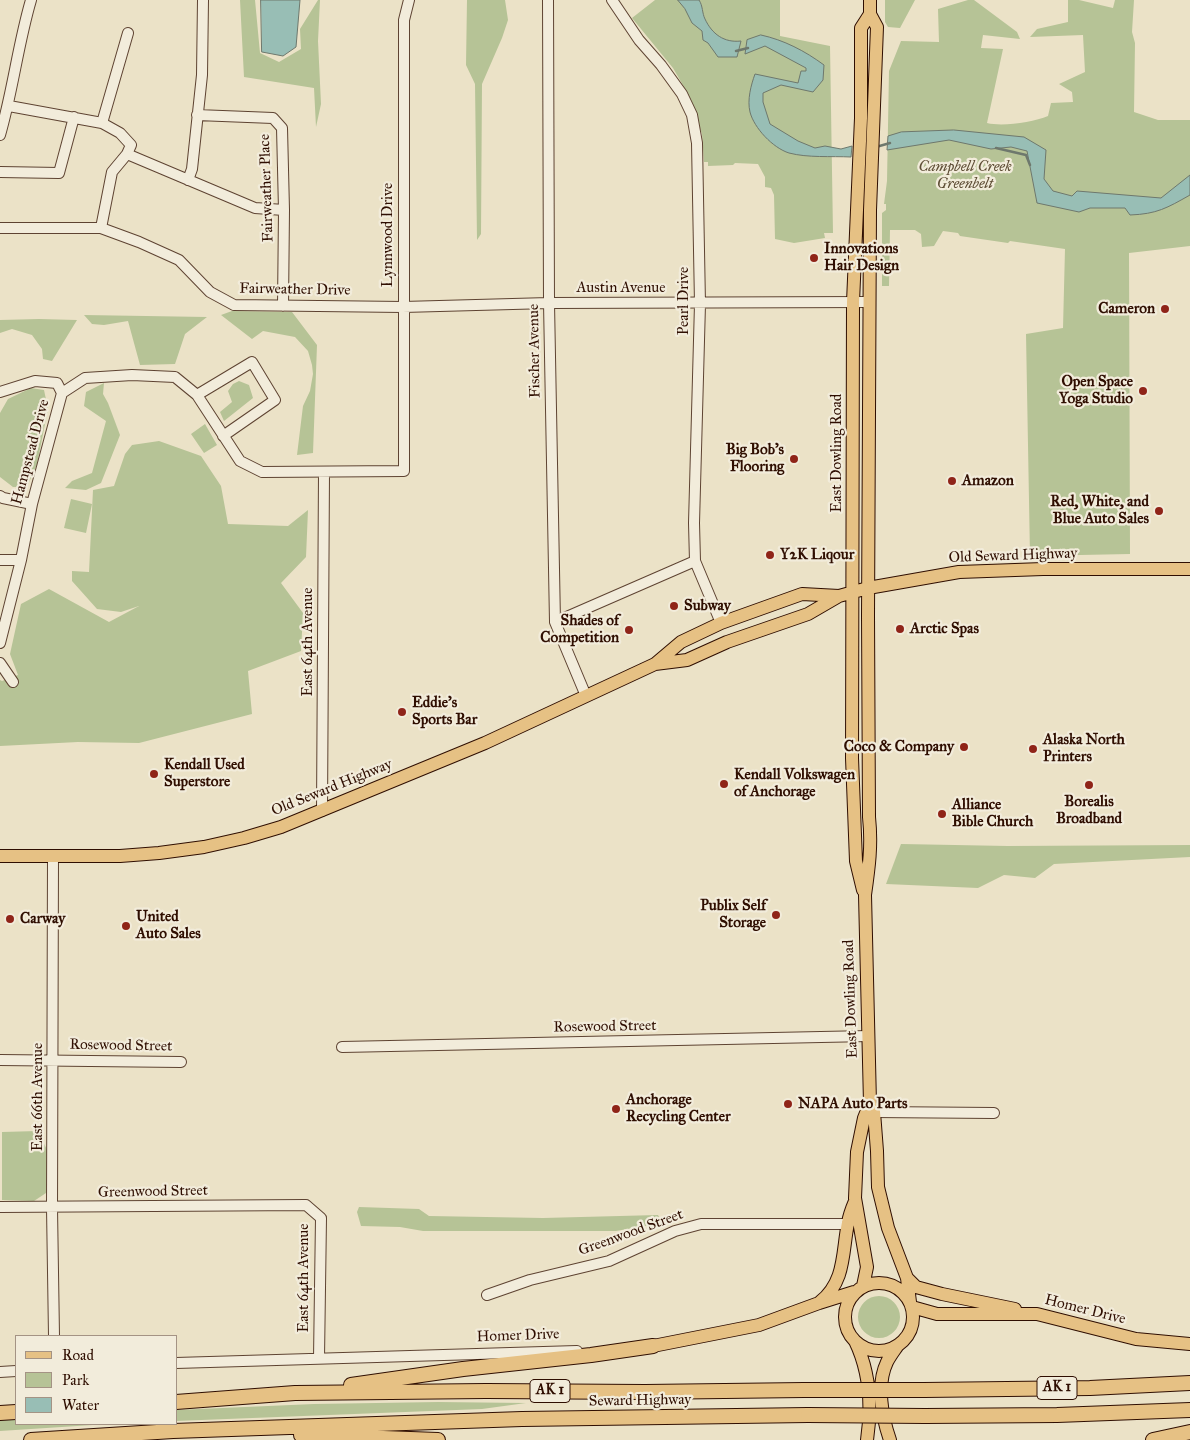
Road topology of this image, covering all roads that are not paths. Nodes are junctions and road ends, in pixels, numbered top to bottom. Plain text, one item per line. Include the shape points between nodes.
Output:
1 (31, 0) edge
2 (202, 0) edge
3 (409, 0) edge
4 (548, 0) edge
5 (612, 0) edge
6 (870, 0) edge
7 (128, 33) dead end
8 (8, 106) junction
9 (197, 115) junction
10 (74, 118) junction
11 (102, 123) junction
12 (0, 135) edge
13 (127, 154) junction
14 (0, 172) edge
15 (188, 180) junction
16 (864, 183) junction
17 (284, 210) junction
18 (0, 228) edge
19 (101, 228) junction
20 (853, 302) junction
21 (869, 302) junction
22 (550, 303) junction
23 (700, 304) junction
24 (284, 306) junction
25 (403, 307) junction
26 (0, 392) edge
27 (62, 393) junction
28 (197, 395) junction
29 (222, 436) junction
30 (404, 470) joint
31 (324, 472) junction
32 (0, 496) edge
33 (32, 504) junction
34 (0, 560) edge
35 (21, 560) junction
36 (695, 561) junction
37 (1190, 569) edge
38 (868, 588) junction
39 (853, 592) junction
40 (839, 596) junction
41 (555, 622) junction
42 (720, 623) junction
43 (0, 643) edge
44 (0, 663) edge
45 (655, 664) junction
46 (13, 682) dead end
47 (586, 696) junction
48 (322, 811) junction
49 (0, 856) edge
50 (53, 857) junction
51 (865, 895) junction
52 (869, 1036) junction
53 (342, 1047) dead end
54 (0, 1060) edge
55 (53, 1060) junction
56 (181, 1062) dead end
57 (872, 1107) junction
58 (994, 1113) dead end
59 (855, 1198) junction
60 (306, 1205) joint
61 (0, 1207) edge
62 (52, 1208) junction
63 (848, 1224) junction
64 (907, 1278) junction
65 (858, 1289) junction
66 (487, 1295) dead end
67 (820, 1302) junction
68 (911, 1305) junction
69 (1037, 1314) junction
70 (54, 1335) edge
71 (855, 1341) junction
72 (1190, 1344) edge
73 (898, 1345) junction
74 (653, 1346) junction
75 (319, 1358) junction
76 (178, 1363) edge
77 (15, 1371) edge
78 (0, 1372) edge
79 (1190, 1382) edge
80 (295, 1393) junction
81 (178, 1402) edge
82 (1190, 1410) edge
83 (15, 1412) edge
84 (0, 1413) edge
85 (173, 1431) junction
86 (1190, 1432) edge
87 (31, 1440) edge
88 (438, 1440) edge
89 (867, 1440) edge
90 (890, 1440) edge
91 (1153, 1440) edge

1 - 8 street
2 - 9 street via 202,75
3 - 25 street, Lynnwood Drive via 404,20
4 - 22 street, Fischer Avenue
5 - 23 street, Pearl Drive via 682,94 692,115 697,143
6 - 16 main road, East Dowling Road via 870,14 877,28 867,117
7 - 11 street
8 - 10 street
8 - 12 street
9 - 15 street
9 - 17 street, Fairweather Place via 273,118 278,123 282,128
10 - 11 street
10 - 14 street via 59,173
11 - 13 street via 120,133 131,145
13 - 15 street
13 - 19 street via 112,172
15 - 17 street via 255,208
16 - 20 main road, East Dowling Road
16 - 21 main road, East Dowling Road
17 - 24 street, Fairweather Place
18 - 19 street, Fairweather Drive
19 - 24 street, Fairweather Drive via 179,260 210,292 234,305
20 - 21 street, Austin Avenue
20 - 23 street, Austin Avenue
20 - 39 main road, East Dowling Road
21 - 38 main road, East Dowling Road
22 - 23 street, Austin Avenue
22 - 25 street, Austin Avenue
22 - 41 street, Fischer Avenue
23 - 36 street, Pearl Drive
24 - 25 street, Fairweather Drive
25 - 30 street, Lynnwood Drive
26 - 27 street via 35,381 57,383
27 - 28 street, Hampstead Drive via 85,378 132,375 175,377
27 - 33 street, Hampstead Drive
28 - 29 street, Hampstead Drive
28 - 29 street via 252,362 265,382 275,400
29 - 31 street, Hampstead Drive via 240,461 262,472
30 - 31 street, Hampstead Drive
31 - 48 street, East 64th Avenue
32 - 33 street
33 - 35 street, Hampstead Drive
34 - 35 street
35 - 43 street, Hampstead Drive
36 - 41 street
36 - 42 street, Pearl Drive
37 - 38 main road, Old Seward Highway via 959,572
38 - 39 main road, Old Seward Highway
38 - 51 main road, East Dowling Road via 871,861
39 - 40 main road, Old Seward Highway
39 - 51 main road, East Dowling Road via 852,758 856,862
40 - 42 main road, Old Seward Highway via 802,594
40 - 45 main road, Old Seward Highway via 808,614 727,642 687,660
41 - 47 street, Fischer Avenue
42 - 45 main road, Old Seward Highway via 681,642
44 - 46 street
45 - 47 main road, Old Seward Highway
47 - 48 main road, Old Seward Highway via 485,743
48 - 50 main road, Old Seward Highway via 287,825 204,847 120,856
49 - 50 main road, Old Seward Highway
50 - 55 street, East 66th Avenue
51 - 52 main road, East Dowling Road
52 - 53 street, Rosewood Street
52 - 57 main road, East Dowling Road
54 - 55 street, Rosewood Street
55 - 56 street, Rosewood Street
55 - 62 street, East 66th Avenue
57 - 58 street
57 - 59 main road, East Dowling Road via 864,1118 856,1152
57 - 64 main road, East Dowling Road via 878,1187 888,1228
59 - 63 main road
59 - 65 main road, East Dowling Road via 867,1267
60 - 62 street, Greenwood Street
60 - 75 street, East 64th Avenue via 322,1218
61 - 62 street, Greenwood Street
62 - 70 street, East 66th Avenue
63 - 66 street, Greenwood Street via 701,1224 675,1231 609,1261 530,1280
63 - 67 main road via 841,1273 834,1288
64 - 68 main road, East Dowling Road
64 - 69 main road via 916,1287
65 - 67 main road, Homer Drive
65 - 68 main road via 879,1282 895,1286
65 - 71 main road via 847,1302 844,1312 845,1324
67 - 74 main road, Homer Drive via 758,1325
68 - 69 main road, Homer Drive via 937,1314
68 - 73 main road via 913,1322
69 - 72 main road, Homer Drive via 1136,1339
71 - 73 main road via 862,1347 880,1351
71 - 89 main road via 869,1386
73 - 90 main road via 882,1377 884,1417
74 - 75 street, Homer Drive
74 - 80 highway
75 - 76 street, Homer Drive
77 - 78 street
79 - 80 highway, Seward Highway / AK 1, bridge via 1090,1388
80 - 81 highway, Seward Highway / AK 1
82 - 85 highway, Seward Highway / AK 1, bridge via 1057,1415 522,1419
83 - 84 highway
85 - 87 highway, Seward Highway / AK 1
85 - 88 highway
86 - 91 highway

